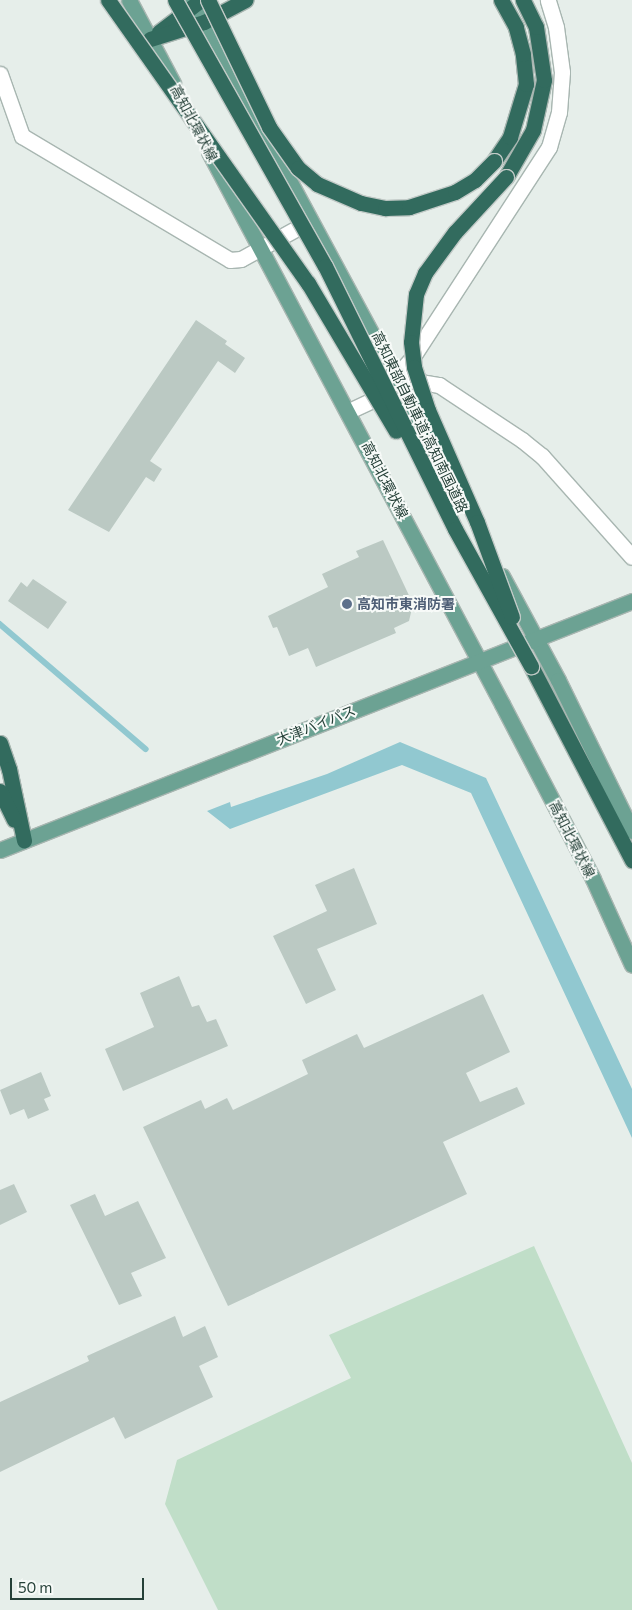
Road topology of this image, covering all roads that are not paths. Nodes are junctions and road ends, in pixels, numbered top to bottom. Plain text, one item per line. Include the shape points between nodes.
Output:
1 (108, 0) edge
2 (129, 0) edge
3 (175, 0) edge
4 (245, 0) edge
5 (501, 0) edge
6 (523, 0) edge
7 (548, 0) edge
8 (199, 1) edge
9 (204, 22) junction
10 (150, 39) junction
11 (0, 74) edge
12 (310, 221) junction
13 (260, 248) junction
14 (396, 378) junction
15 (349, 411) junction
16 (455, 529) junction
17 (632, 557) edge
18 (632, 601) edge
19 (536, 638) junction
20 (478, 661) junction
21 (531, 666) junction
22 (0, 743) edge
23 (0, 791) edge
24 (632, 831) edge
25 (24, 840) junction
26 (0, 850) edge
27 (632, 860) edge
28 (632, 965) edge

1 - 16 highway, bridge via 308,283
2 - 10 main road, 高知北環状線
3 - 16 highway, 高知東部自動車道;高知南国道路, bridge via 325,266
4 - 9 highway
5 - 8 highway, bridge via 516,27 524,54 526,84 510,137 494,161 475,180 455,192 409,207 385,208 361,203 317,184 293,162 269,127
6 - 21 highway, bridge via 536,27 544,80 534,130 506,177 455,232 425,273 416,294 411,342 414,367 428,410 477,522
7 - 14 street via 556,27 562,72 559,112 549,147
8 - 9 main road
8 - 10 highway
9 - 10 highway
9 - 12 main road
10 - 13 main road, 高知北環状線
11 - 13 street via 22,136 230,260
12 - 13 street
12 - 14 main road
13 - 15 main road, 高知北環状線
14 - 15 street via 377,398
14 - 17 street via 439,385 522,440 542,456
14 - 19 main road
15 - 20 main road, 高知北環状線
16 - 21 highway, 高知東部自動車道;高知南国道路, bridge
18 - 19 main road, 大津バイパス
19 - 20 main road, 大津バイパス
19 - 24 main road
20 - 25 main road, 大津バイパス
20 - 28 main road, 高知北環状線 via 593,879
21 - 27 highway, 高知東部自動車道;高知南国道路
22 - 25 highway
23 - 25 highway
25 - 26 main road, 大津バイパス

